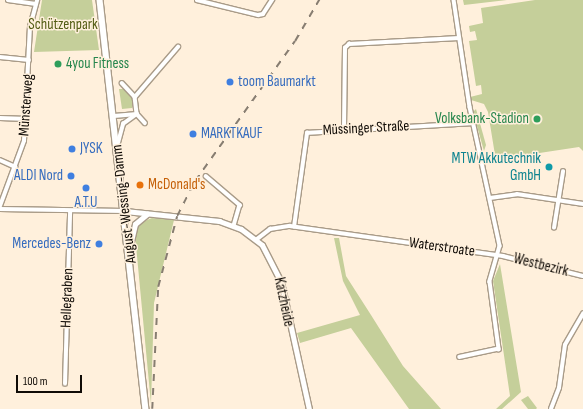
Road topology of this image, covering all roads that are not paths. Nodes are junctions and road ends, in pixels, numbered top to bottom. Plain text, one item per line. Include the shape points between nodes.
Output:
1 (8, 0) edge
2 (100, 0) edge
3 (196, 0) edge
4 (272, 0) edge
5 (454, 0) edge
6 (37, 2) edge
7 (459, 38) junction
8 (178, 47) dead end
9 (0, 57) edge
10 (29, 60) junction
11 (122, 83) dead end
12 (135, 97) junction
13 (137, 114) junction
14 (114, 116) junction
15 (0, 118) edge
16 (27, 119) junction
17 (145, 123) dead end
18 (473, 123) junction
19 (344, 129) junction
20 (118, 152) junction
21 (0, 160) edge
22 (16, 167) junction
23 (563, 172) dead end
24 (206, 176) dead end
25 (490, 198) junction
26 (559, 200) junction
27 (583, 204) edge
28 (0, 208) edge
29 (125, 211) junction
30 (70, 212) junction
31 (150, 214) junction
32 (234, 226) junction
33 (294, 227) junction
34 (554, 228) dead end
35 (256, 240) junction
36 (129, 250) junction
37 (498, 256) junction
38 (583, 276) edge
39 (583, 314) edge
40 (460, 357) dead end
41 (65, 384) dead end
42 (146, 409) edge
43 (309, 409) edge
44 (551, 409) edge

1 - 6 street
2 - 14 main road, August-Wessing-Damm
3 - 4 street via 258,15 263,14
5 - 7 street
6 - 10 street, Münsterweg
7 - 18 street
7 - 19 street via 349,44 345,48
8 - 12 street
9 - 10 street
10 - 16 street, Münsterweg
11 - 12 street
12 - 13 street
13 - 14 street
13 - 17 street
13 - 20 street via 122,126
14 - 20 main road, August-Wessing-Damm
15 - 16 street
16 - 22 street, Münsterweg
18 - 19 street, Müssinger Straße
18 - 25 street
19 - 33 street, Müssinger Straße via 311,130 304,138
20 - 29 main road, August-Wessing-Damm
21 - 22 street
22 - 28 street, Münsterweg
23 - 26 street
24 - 32 street via 240,205
25 - 26 street via 512,194
25 - 37 street via 500,243
26 - 27 street
26 - 34 street
28 - 30 street
29 - 30 street
29 - 31 street, Katzheide
29 - 36 main road, August-Wessing-Damm
30 - 41 street, Hellegraben
31 - 32 street, Katzheide via 215,220
31 - 36 street via 135,224
32 - 35 street, Katzheide
33 - 35 street, Waterstroate via 270,229
33 - 37 street, Waterstroate
35 - 43 street, Katzheide via 269,254 280,277
36 - 42 main road, August-Wessing-Damm
37 - 38 street, Westbezirk
37 - 40 street, Waterstroate via 490,282 499,349
39 - 44 street via 565,345 558,388

